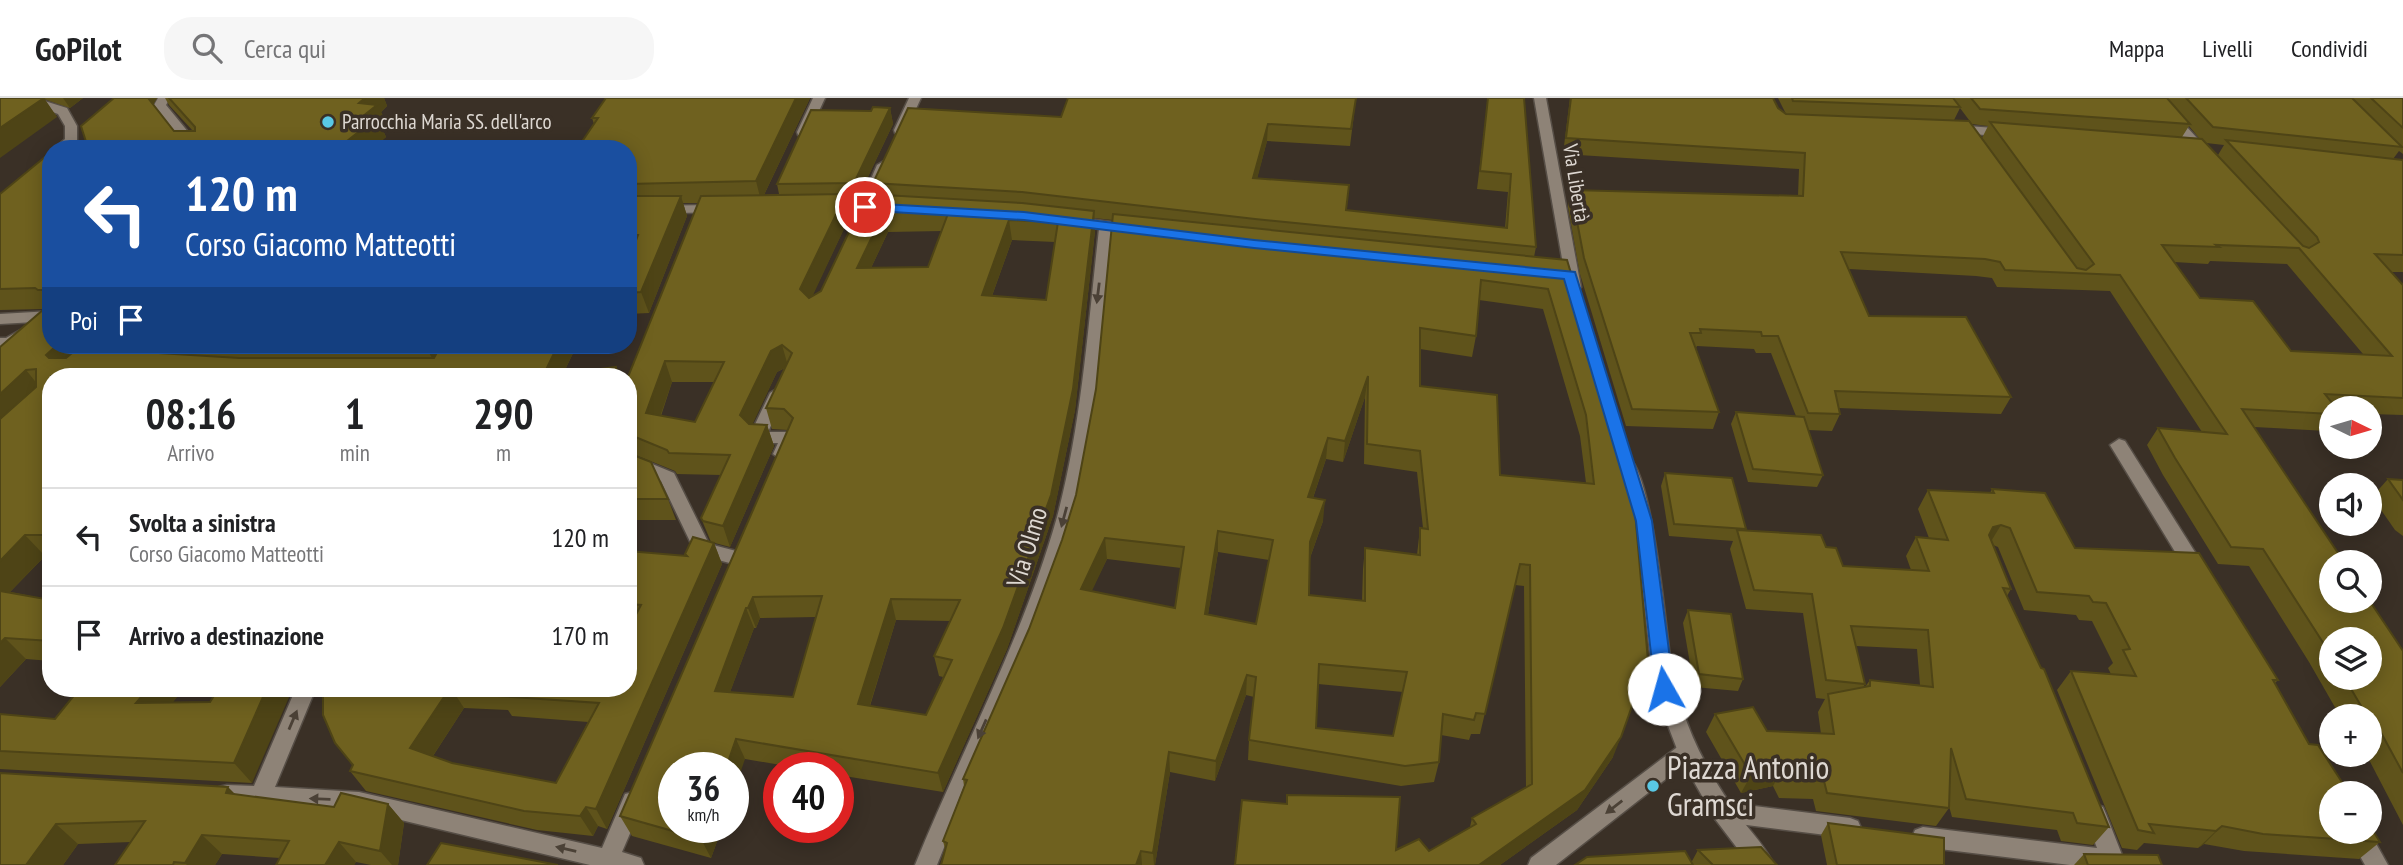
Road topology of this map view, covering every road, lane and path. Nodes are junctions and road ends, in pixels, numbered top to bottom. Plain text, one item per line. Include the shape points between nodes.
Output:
1 (22, 98) edge
2 (163, 98) edge
3 (819, 98) edge
4 (915, 98) edge
5 (1540, 98) edge
6 (2153, 98) edge
7 (1940, 129) edge
8 (2021, 134) edge
9 (72, 140) edge
10 (187, 140) edge
11 (2171, 146) edge
12 (796, 147) edge
13 (2205, 149) junction
14 (2217, 168) edge
15 (865, 207) junction
16 (809, 208) edge
17 (740, 209) edge
18 (905, 209) edge
19 (637, 211) edge
20 (1052, 219) edge
21 (1106, 225) junction
22 (854, 230) edge
23 (1146, 230) edge
24 (1578, 301) edge
25 (42, 317) edge
26 (0, 319) edge
27 (42, 323) edge
28 (0, 343) edge
29 (787, 373) edge
30 (1621, 443) edge
31 (2119, 445) dead end
32 (637, 464) edge
33 (773, 474) edge
34 (737, 558) edge
35 (2204, 584) edge
36 (302, 697) edge
37 (1687, 751) junction
38 (640, 784) edge
39 (205, 793) edge
40 (260, 796) junction
41 (2087, 796) edge
42 (1723, 813) junction
43 (1871, 830) edge
44 (1898, 834) edge
45 (2365, 844) edge
46 (608, 859) junction
47 (633, 865) edge
48 (926, 865) edge
49 (1539, 865) edge
50 (1763, 865) edge
51 (2377, 865) edge

1 - 9 street via 63,111
2 - 10 street via 160,105
3 - 12 street
4 - 15 street
5 - 24 street, Via Libertà via 1563,274
6 - 13 street
7 - 8 street
11 - 13 street
13 - 14 street
15 - 16 street
15 - 18 street
15 - 22 street
17 - 19 street via 697,215
20 - 21 street
21 - 23 street
21 -> 48 street, Via Olmo via 1083,423 1066,514 1031,621
25 - 26 street
27 - 28 street via 9,344
29 - 33 street via 757,438 789,438
30 - 37 street via 1644,521 1664,689
31 - 35 street
32 - 34 street via 668,477 702,549
40 -> 36 street
37 - 42 street
37 -> 49 street
38 - 46 street
39 - 40 street
46 -> 40 street via 359,800
41 - 44 street via 2124,861
42 - 43 street
42 - 50 street
45 - 51 street
46 - 47 street

